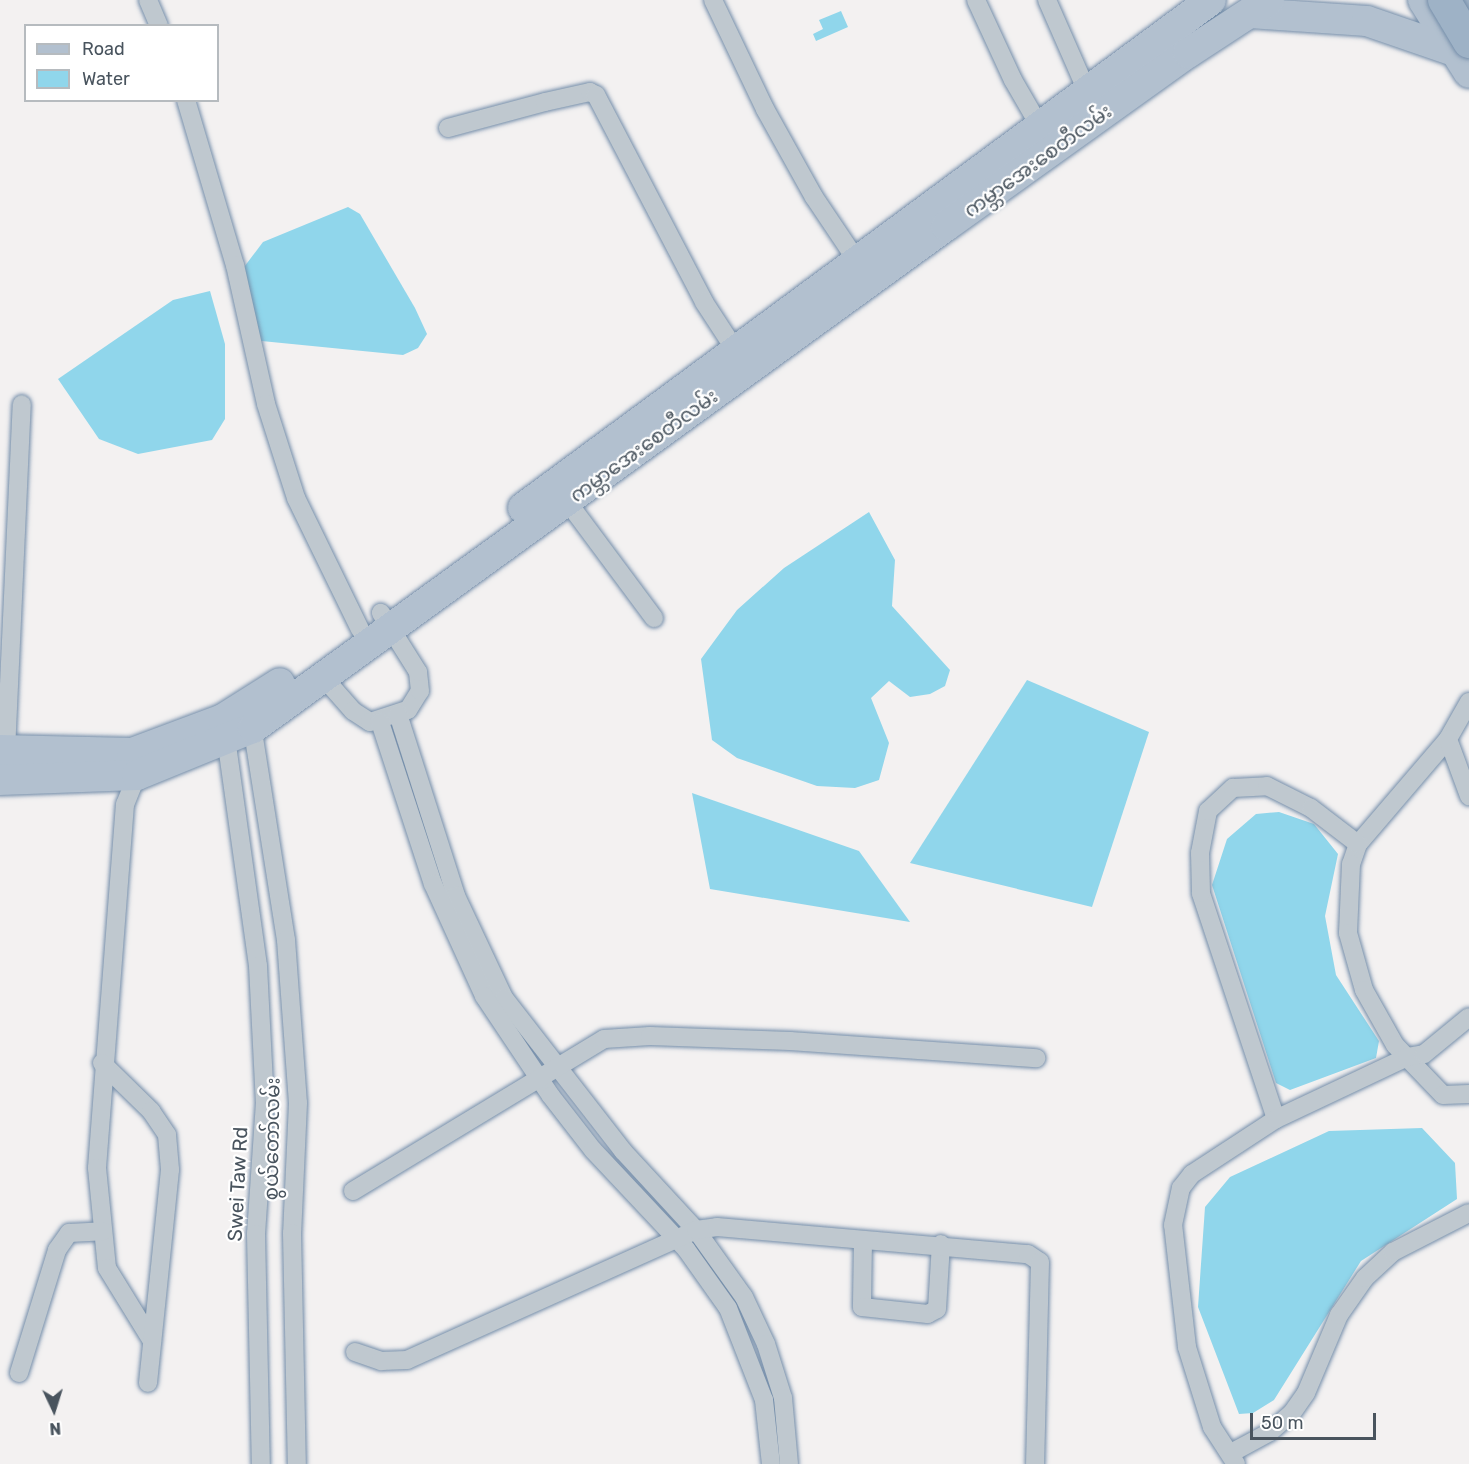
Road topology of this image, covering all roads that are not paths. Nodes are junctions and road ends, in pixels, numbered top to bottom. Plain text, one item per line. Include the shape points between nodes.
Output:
1 (148, 0) edge
2 (713, 0) edge
3 (976, 0) edge
4 (1047, 0) edge
5 (1211, 0) edge
6 (1422, 0) edge
7 (1444, 0) edge
8 (1463, 0) edge
9 (1260, 6) edge
10 (1469, 10) edge
11 (158, 24) edge
12 (1465, 51) edge
13 (1086, 89) junction
14 (187, 102) edge
15 (1040, 125) junction
16 (448, 128) dead end
17 (937, 217) junction
18 (857, 261) junction
19 (752, 348) junction
20 (22, 404) dead end
21 (556, 501) junction
22 (654, 618) dead end
23 (378, 624) junction
24 (324, 678) junction
25 (1469, 702) edge
26 (398, 714) junction
27 (380, 722) junction
28 (238, 723) junction
29 (1449, 738) junction
30 (3, 750) edge
31 (137, 775) junction
32 (0, 780) edge
33 (1469, 796) edge
34 (1358, 844) junction
35 (1469, 1017) edge
36 (1407, 1057) junction
37 (1036, 1058) dead end
38 (102, 1063) junction
39 (555, 1066) junction
40 (538, 1078) junction
41 (1469, 1094) edge
42 (265, 1102) junction
43 (298, 1103) junction
44 (1276, 1119) junction
45 (353, 1191) dead end
46 (1469, 1213) edge
47 (696, 1230) junction
48 (103, 1231) junction
49 (677, 1239) junction
50 (863, 1240) junction
51 (941, 1244) junction
52 (762, 1335) junction
53 (152, 1341) junction
54 (744, 1343) junction
55 (355, 1352) dead end
56 (19, 1373) dead end
57 (148, 1383) dead end
58 (1233, 1458) edge
59 (261, 1464) edge
60 (297, 1464) edge
61 (771, 1464) edge
62 (789, 1464) edge
63 (1035, 1464) edge

1 - 11 street
2 - 18 street via 814,197
3 - 15 street via 1013,80
4 - 13 street
5 - 13 main road, ကမ္ဘာအေးစေတီလမ်း
6 - 12 main road
7 - 12 highway, bridge
8 - 10 highway
9 - 12 main road via 1367,21
9 - 17 main road, ကမ္ဘာအေးစေတီလမ်း
13 - 15 main road, ကမ္ဘာအေးစေတီလမ်း
14 - 23 street via 235,265 266,404 296,498
15 - 17 main road, ကမ္ဘာအေးစေတီလမ်း
16 - 19 street via 545,102 596,94 704,302
17 - 18 main road, ကမ္ဘာအေးစေတီလမ်း
17 - 19 main road, ကမ္ဘာအေးစေတီလမ်း
18 - 19 main road, ကမ္ဘာအေးစေတီလမ်း
19 - 21 main road, ကမ္ဘာအေးစေတီလမ်း
20 - 30 street
21 - 22 street
21 - 23 main road, ကမ္ဘာအေးစေတီလမ်း
23 - 24 main road, ကမ္ဘာအေးစေတီလမ်း
23 - 26 street via 414,661 420,691 408,710
23 - 28 main road, ကမ္ဘာအေးစေတီလမ်း
24 - 27 street via 353,711 370,722
24 - 28 main road, ကမ္ဘာအေးစေတီလမ်း
25 - 29 street
26 - 27 street
26 - 39 street via 456,896 504,998
27 - 40 street via 408,814 450,923 484,996
28 - 30 main road, ကမ္ဘာအေးစေတီလမ်း via 132,753
28 - 31 main road, ကမ္ဘာအေးစေတီလမ်း
28 - 42 street, Swei Taw Rd
28 - 43 street, စွယ်တော်လမ်း via 267,817 286,940
29 - 33 street
29 - 34 street
31 - 32 main road, ကမ္ဘာအေးစေတီလမ်း
31 - 38 street via 125,804
34 - 36 street via 1351,864 1348,933 1364,990 1395,1045
34 - 44 street via 1311,808 1267,786 1233,788 1208,811 1200,853 1201,893
35 - 36 street via 1424,1054
36 - 41 street via 1443,1095
36 - 44 street
37 - 39 street via 650,1036 604,1039
38 - 48 street via 97,1168
38 - 53 street via 151,1112 167,1135 171,1170
39 - 40 street
39 - 47 street via 623,1151
40 - 45 street
40 - 49 street via 593,1150
42 - 43 street
42 - 59 street, Swei Taw Rd via 256,1234
43 - 60 street, စွယ်တော်လမ်း via 292,1233
44 - 58 street via 1192,1174 1181,1188 1173,1225 1187,1347 1212,1427
46 - 58 street via 1394,1252 1365,1278 1339,1315 1306,1393 1292,1413
47 - 49 street
47 - 50 street via 717,1227
47 - 52 street via 744,1297
48 - 53 street via 107,1268
48 - 56 street via 69,1233 57,1250
49 - 54 street via 728,1308
49 - 55 street via 407,1360 381,1361
50 - 51 street
50 - 51 street via 862,1308 917,1313 933,1313 937,1309
51 - 63 street via 1028,1254 1040,1262
52 - 54 street
52 - 62 street via 783,1398
53 - 57 street
54 - 61 street via 764,1400

